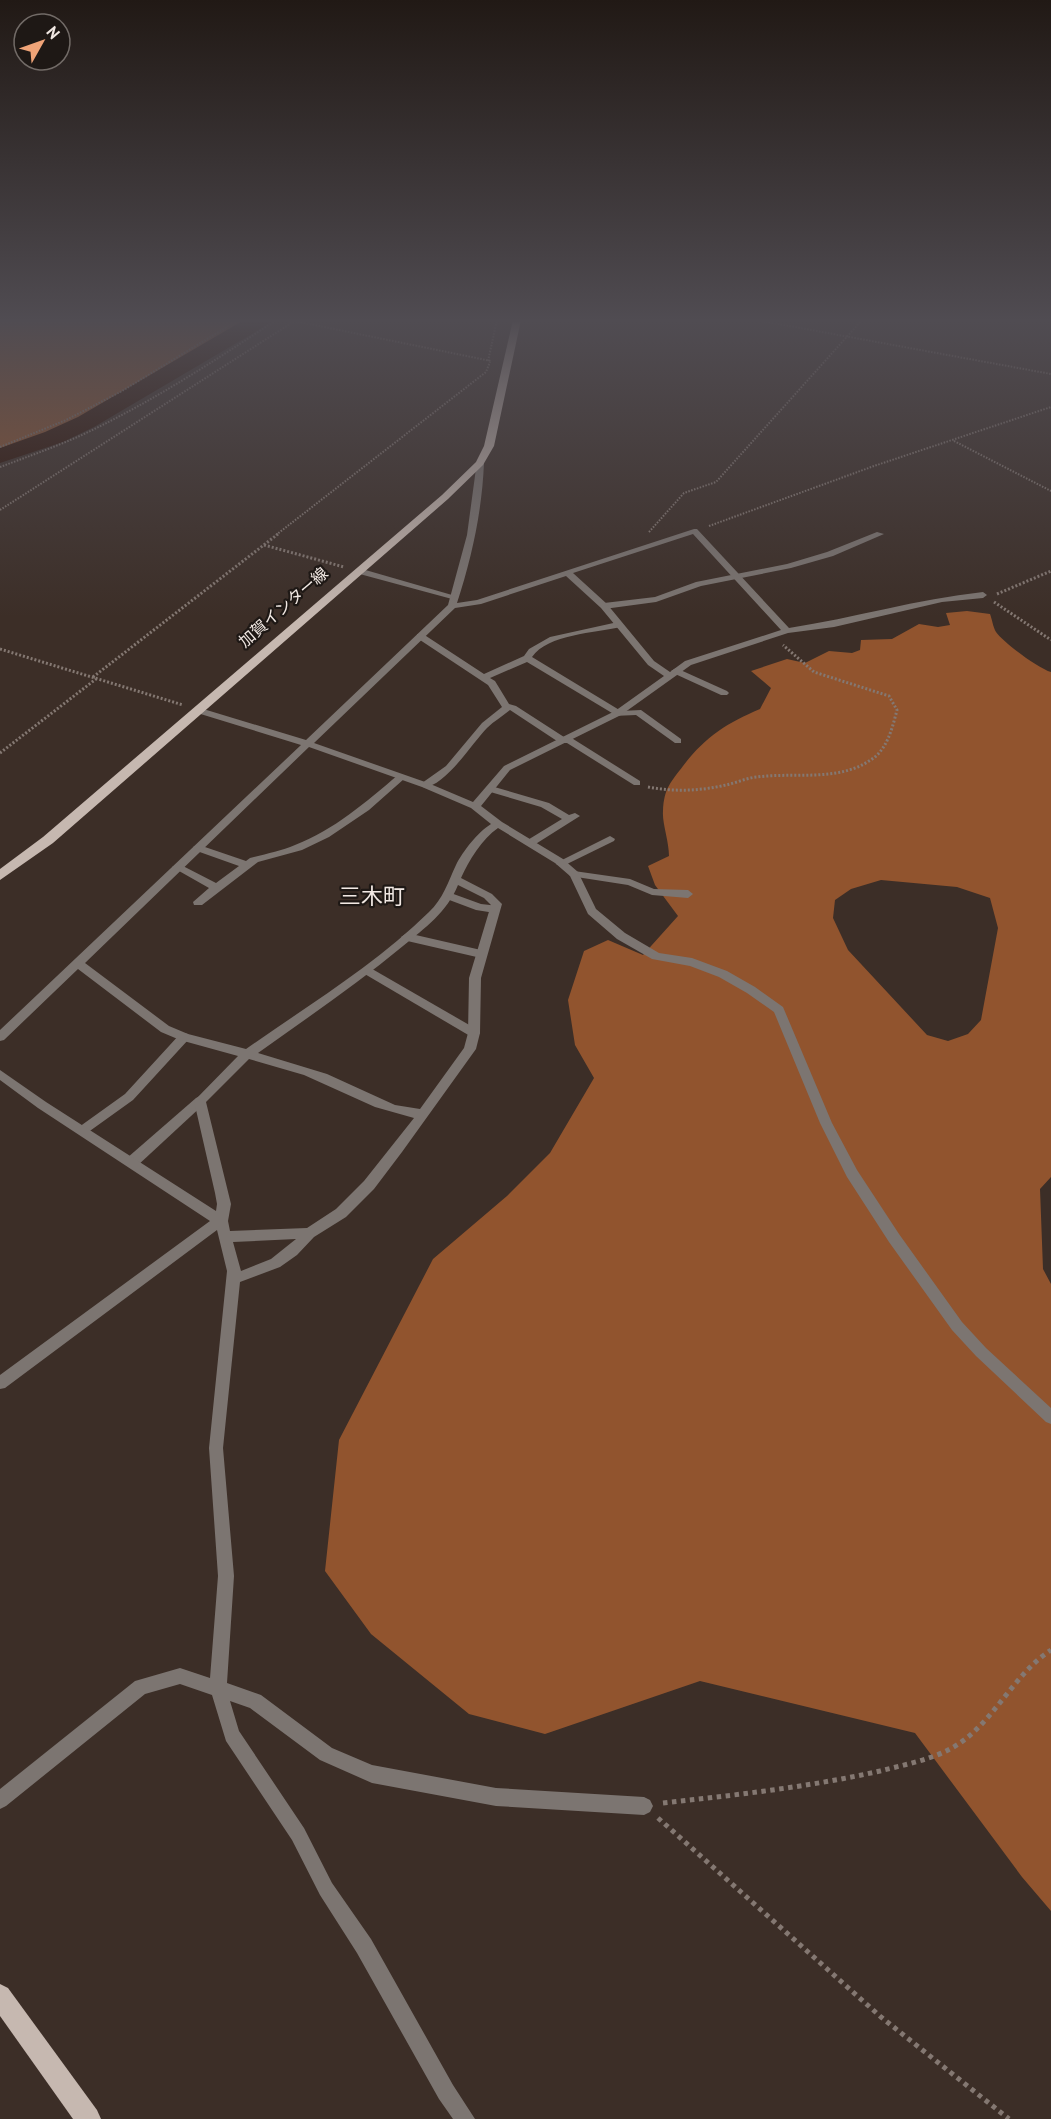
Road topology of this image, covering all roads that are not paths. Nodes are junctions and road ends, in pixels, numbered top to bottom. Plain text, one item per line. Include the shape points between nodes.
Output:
1 (495, 419) edge
2 (480, 463) junction
3 (880, 534) dead end
4 (359, 571) junction
5 (567, 572) junction
6 (738, 576) junction
7 (983, 595) road end
8 (454, 602) junction
9 (604, 606) junction
10 (618, 625) junction
11 (787, 631) junction
12 (420, 636) junction
13 (527, 658) junction
14 (673, 673) junction
15 (484, 677) junction
16 (724, 693) dead end
17 (506, 706) junction
18 (197, 710) junction
19 (617, 713) junction
20 (565, 740) junction
21 (678, 741) dead end
22 (309, 744) junction
23 (401, 777) junction
24 (637, 783) road end
25 (425, 784) junction
26 (491, 789) junction
27 (475, 806) junction
28 (498, 824) junction
29 (610, 839) dead end
30 (530, 843) junction
31 (198, 848) junction
32 (561, 863) junction
33 (246, 865) junction
34 (177, 867) junction
35 (574, 874) junction
36 (0, 876) edge
37 (455, 879) junction
38 (215, 887) junction
39 (688, 894) dead end
40 (448, 896) junction
41 (198, 902) dead end
42 (495, 909) junction
43 (407, 937) junction
44 (481, 954) junction
45 (78, 963) junction
46 (367, 970) junction
47 (474, 1033) junction
48 (0, 1037) edge
49 (184, 1037) junction
50 (246, 1055) junction
51 (0, 1074) edge
52 (200, 1101) junction
53 (423, 1114) junction
54 (82, 1130) junction
55 (132, 1162) junction
56 (221, 1221) junction
57 (309, 1233) junction
58 (227, 1237) junction
59 (234, 1278) junction
60 (0, 1383) edge
61 (1051, 1417) edge
62 (218, 1688) junction
63 (0, 1800) edge
64 (644, 1806) road end
65 (0, 1996) edge
66 (88, 2119) edge
67 (465, 2119) edge

1 - 2 main road, 加賀インター線
2 - 4 main road, 加賀インター線
2 - 8 street via 480,489
3 - 6 street via 812,560
4 - 8 street
4 - 18 main road, 加賀インター線
5 - 6 street via 694,531
5 - 8 street via 478,602
5 - 9 street
6 - 9 street via 656,599
6 - 11 street
7 - 11 street via 942,599
8 - 12 street
9 - 10 street
10 - 13 street via 542,643 530,650
10 - 14 street via 651,663
11 - 14 street via 688,663
12 - 15 street
12 - 22 street
13 - 15 street
13 - 19 street
14 - 16 street
14 - 19 street
15 - 17 street
17 - 20 street
17 - 25 street via 449,768
18 - 22 street
18 - 36 main road, 加賀インター線 via 48,840
19 - 20 street
19 - 21 street via 639,712
20 - 24 street
20 - 26 street via 507,768
22 - 23 street
22 - 31 street
23 - 25 street
23 - 33 street via 365,808 324,835
25 - 27 street
26 - 27 street
26 - 30 street via 572,817
27 - 28 street
28 - 30 street
28 - 37 street via 487,831 462,863
29 - 32 street
30 - 32 street
31 - 33 street
31 - 34 street
32 - 35 street
33 - 38 street
34 - 38 street
34 - 45 street
35 - 39 street via 630,882 652,892
35 - 61 street via 592,911 621,936 656,956 692,962 723,974 779,1010 826,1123 852,1173 894,1238 957,1326
37 - 40 street
37 - 42 street via 488,896 497,904
38 - 41 street
40 - 42 street
40 - 43 street
42 - 44 street
43 - 44 street
43 - 46 street
44 - 47 street via 475,978
45 - 48 street
45 - 49 street via 165,1029
46 - 47 street
46 - 50 street
47 - 53 street via 470,1049
49 - 50 street
49 - 54 street via 129,1097
50 - 52 street
50 - 53 street via 310,1072 411,1114
51 - 54 street
52 - 55 street
52 - 56 street via 224,1204
53 - 57 street via 369,1185 341,1213
54 - 55 street
55 - 56 street
56 - 58 street
56 - 60 street
57 - 58 street
57 - 59 street via 283,1259 261,1272
58 - 59 street
59 - 62 street via 216,1448 226,1576
62 - 63 street via 180,1676 141,1687
62 - 64 street via 255,1701 326,1754 372,1774 496,1797
62 - 67 street via 232,1735 298,1834 326,1889 364,1946
65 - 66 main road

